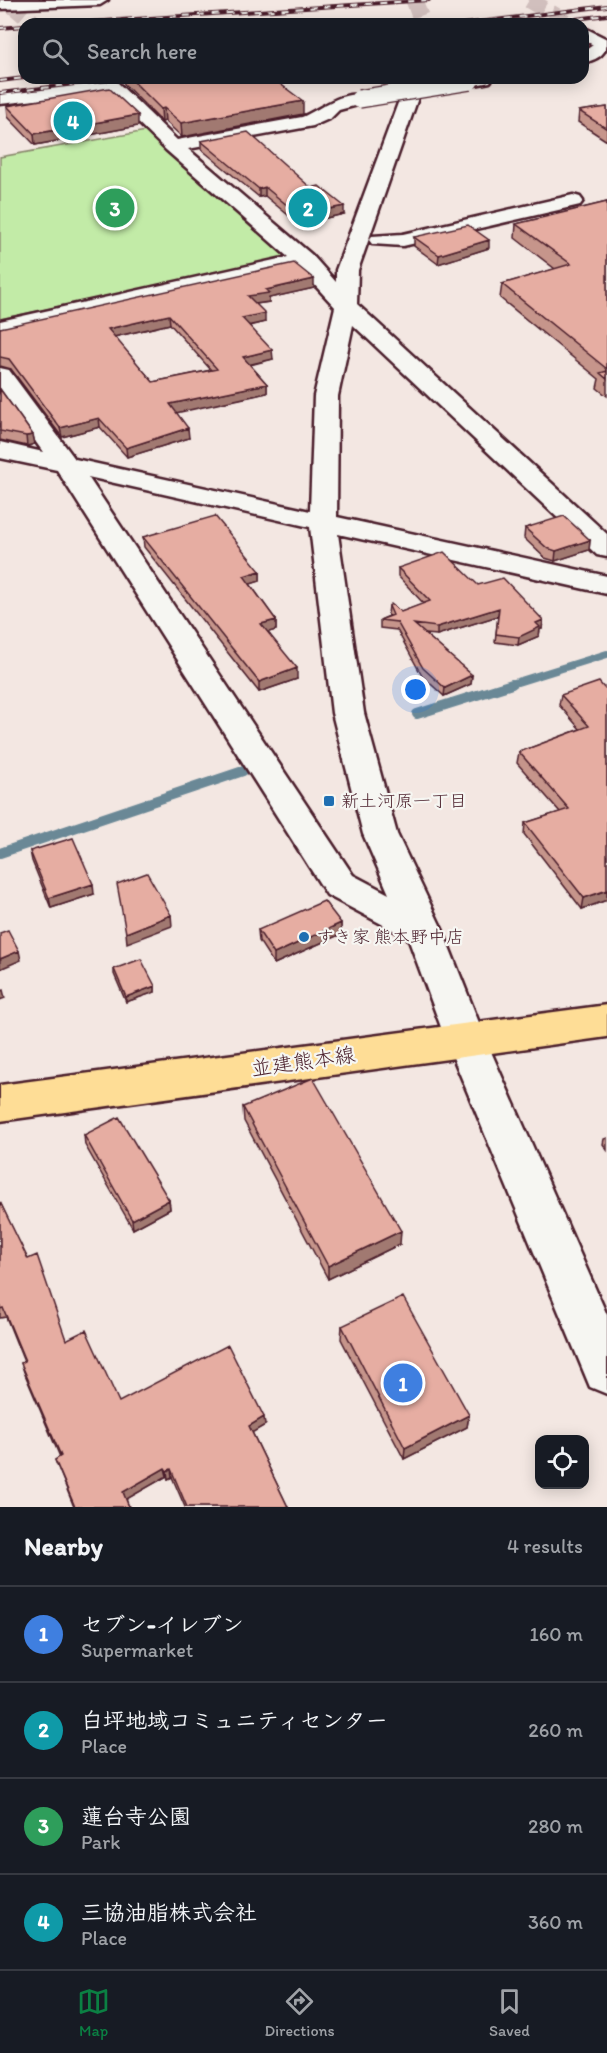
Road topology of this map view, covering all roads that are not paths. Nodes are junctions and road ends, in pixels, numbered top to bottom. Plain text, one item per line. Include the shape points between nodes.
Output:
1 (100, 0) edge
2 (5, 3) edge
3 (589, 35) edge
4 (589, 55) edge
5 (411, 84) edge
6 (429, 84) edge
7 (448, 84) edge
8 (0, 99) edge
9 (173, 146) junction
10 (394, 196) dead end
11 (573, 201) dead end
12 (387, 218) dead end
13 (379, 240) junction
14 (304, 260) junction
15 (346, 306) junction
16 (0, 328) edge
17 (401, 357) junction
18 (351, 360) junction
19 (0, 375) edge
20 (0, 450) edge
21 (67, 466) junction
22 (322, 523) junction
23 (607, 549) edge
24 (607, 585) edge
25 (423, 928) junction
26 (607, 1021) edge
27 (465, 1038) junction
28 (0, 1103) edge
29 (607, 1370) edge

1 - 2 street
3 - 4 street via 602,43 598,51
5 - 15 street via 347,270
6 - 10 street
7 - 9 street, bridge via 333,106 307,122
8 - 9 street via 111,86
9 - 14 street
11 - 13 street via 403,240
12 - 13 street
13 - 15 street via 370,267
14 - 15 street
14 - 16 street
15 - 17 street
15 - 18 street
17 - 18 street via 381,354
17 - 23 street
18 - 22 street via 326,396
19 - 21 street
20 - 21 street
21 - 22 street
21 - 25 street via 340,885
22 - 24 street
22 - 25 street via 348,713 380,834
25 - 27 street
26 - 27 main road, 並建熊本線
27 - 28 main road, 並建熊本線
27 - 29 street

